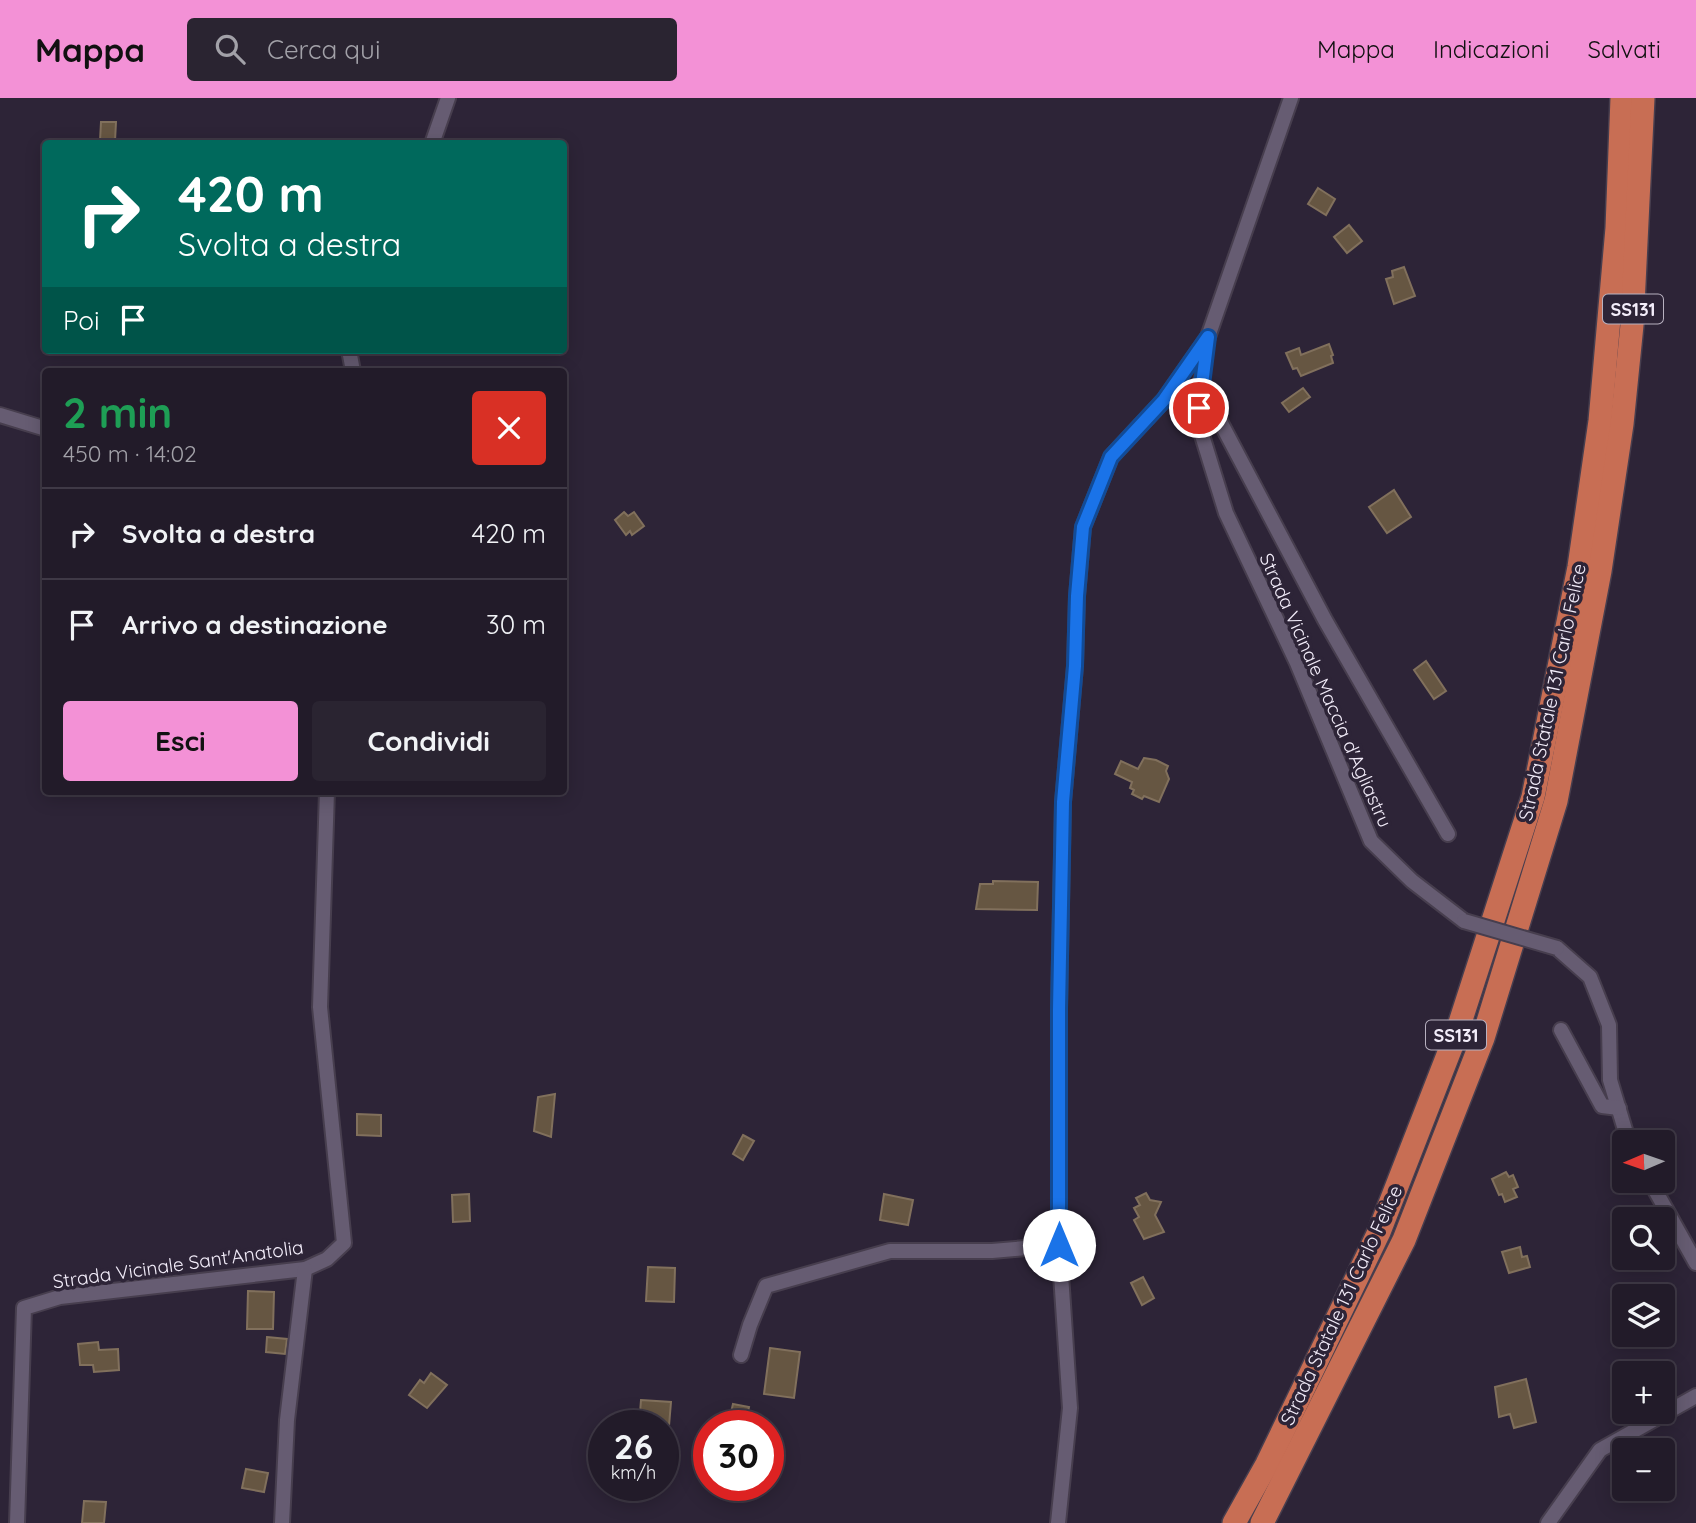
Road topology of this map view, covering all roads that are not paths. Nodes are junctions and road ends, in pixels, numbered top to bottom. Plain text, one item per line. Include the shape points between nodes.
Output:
1 (448, 98) edge
2 (1291, 98) edge
3 (1622, 98) edge
4 (1643, 98) edge
5 (433, 140) edge
6 (1208, 337) junction
7 (1199, 408) junction
8 (0, 415) edge
9 (42, 428) edge
10 (1598, 517) junction
11 (327, 795) edge
12 (1448, 834) dead end
13 (1562, 1030) dead end
14 (1619, 1108) junction
15 (1625, 1130) edge
16 (1657, 1194) edge
17 (1059, 1245) junction
18 (1696, 1263) edge
19 (305, 1269) junction
20 (741, 1355) dead end
21 (1696, 1396) edge
22 (18, 1523) edge
23 (282, 1523) edge
24 (1058, 1523) edge
25 (1234, 1523) edge
26 (1262, 1523) edge
27 (1548, 1523) edge

1 - 5 street
2 - 6 street
3 - 10 highway, Strada Statale 131 Carlo Felice / SS131
4 - 10 highway, Strada Statale 131 Carlo Felice / SS131 via 1632,325 1622,424
6 - 7 street, Strada Vicinale Maccia d'Agliastru
6 - 17 street via 1164,400 1111,457 1083,527 1063,802
7 - 12 street via 1213,408 1325,620
7 - 14 street, Strada Vicinale Maccia d'Agliastru, bridge via 1197,419 1226,513 1297,663 1371,841 1412,881 1464,921 1557,948 1590,977 1609,1025 1610,1080
8 - 9 street
10 - 25 highway, Strada Statale 131 Carlo Felice / SS131 via 1579,567 1533,797 1457,1032 1379,1231
10 - 26 highway, Strada Statale 131 Carlo Felice / SS131 via 1556,801 1483,1038 1404,1240
11 - 19 street, Strada Vicinale Sant'Anatolia via 320,1007 344,1243 327,1259
13 - 14 street via 1601,1106
14 - 15 street, Strada Vicinale Maccia d'Agliastru
16 - 18 street
17 - 20 street via 992,1251 890,1251 766,1286
17 - 24 street via 1070,1408
19 - 22 street, Strada Vicinale Sant'Anatolia via 60,1297 24,1308
19 - 23 street via 287,1420
21 - 27 street via 1600,1450

